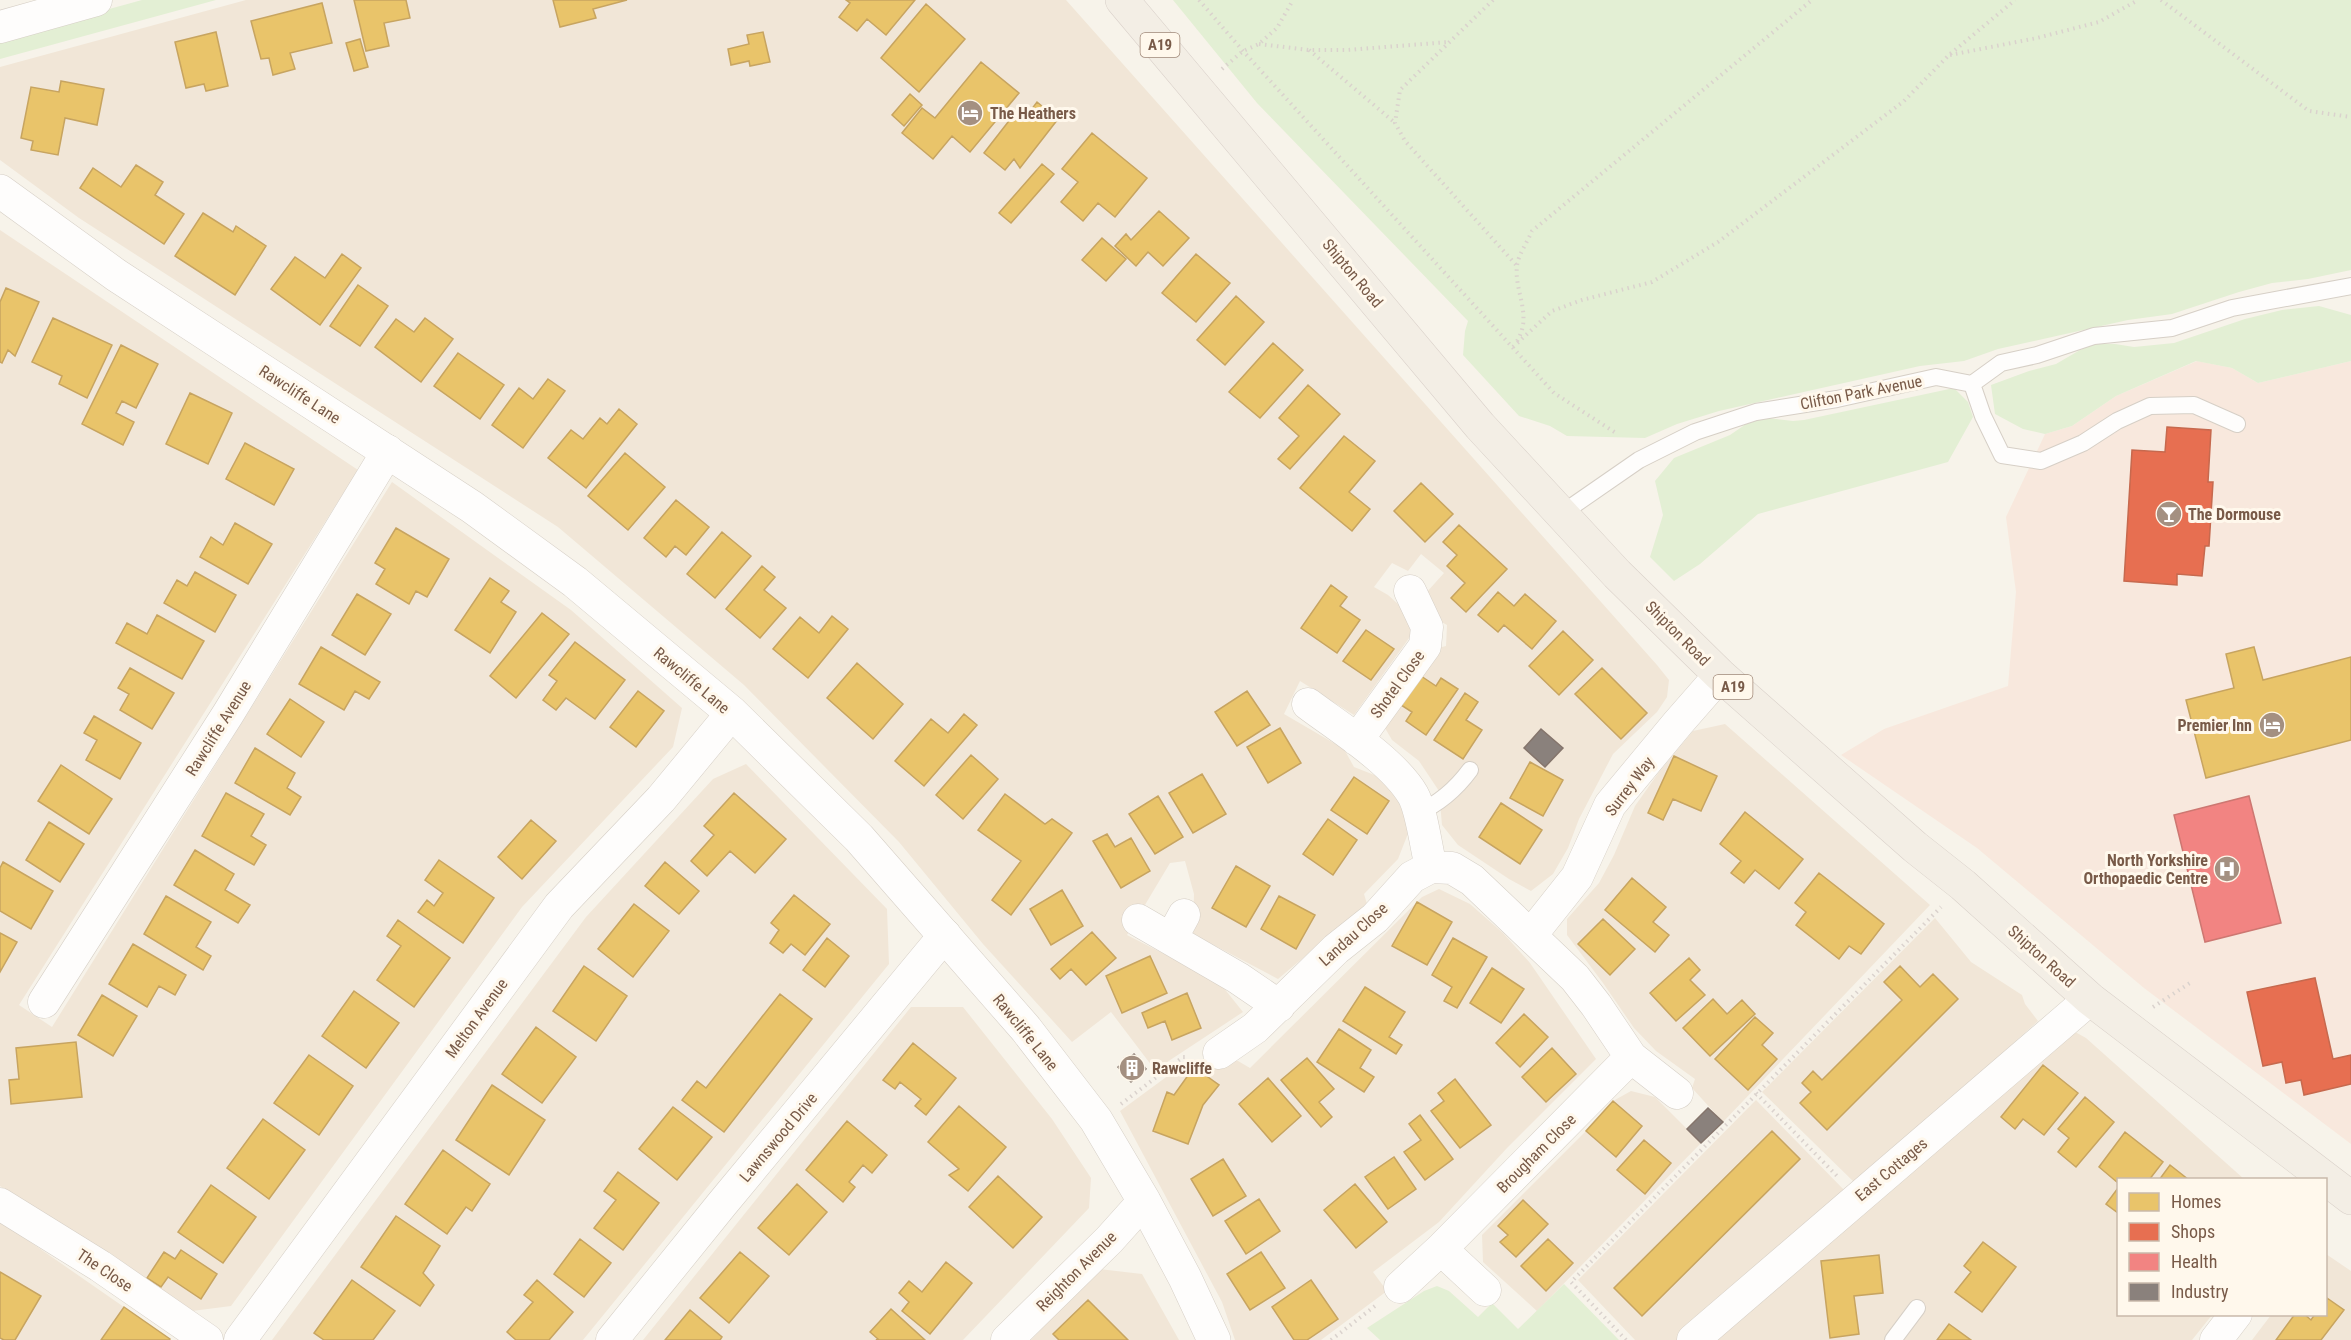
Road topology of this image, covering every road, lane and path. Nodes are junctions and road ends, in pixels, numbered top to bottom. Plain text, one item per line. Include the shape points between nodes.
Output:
1 (96, 0) edge
2 (1122, 0) edge
3 (1200, 0) edge
4 (1293, 0) edge
5 (1493, 0) edge
6 (1812, 0) edge
7 (2015, 0) edge
8 (2138, 0) edge
9 (2161, 0) edge
10 (0, 27) edge
11 (1449, 42) junction
12 (1259, 44) junction
13 (1309, 50) junction
14 (1243, 51) junction
15 (1949, 55) junction
16 (1198, 89) junction
17 (2351, 117) edge
18 (1395, 123) junction
19 (0, 191) edge
20 (1516, 266) junction
21 (2351, 286) edge
22 (1513, 347) junction
23 (1972, 384) junction
24 (2237, 424) dead end
25 (1616, 433) dead end
26 (388, 451) junction
27 (1561, 514) junction
28 (1410, 591) dead end
29 (1720, 675) junction
30 (1308, 704) dead end
31 (732, 713) junction
32 (1357, 740) junction
33 (1470, 770) dead end
34 (1418, 813) junction
35 (1431, 867) junction
36 (1963, 885) junction
37 (1138, 920) dead end
38 (1532, 934) junction
39 (945, 935) junction
40 (2193, 981) dead end
41 (2090, 999) junction
42 (44, 1002) dead end
43 (1279, 1006) junction
44 (2124, 1025) junction
45 (1219, 1053) joint
46 (1631, 1057) junction
47 (1677, 1093) dead end
48 (1756, 1093) junction
49 (1096, 1120) junction
50 (2317, 1178) edge
51 (1858, 1197) junction
52 (1144, 1201) junction
53 (0, 1204) edge
54 (1442, 1249) junction
55 (1400, 1287) joint
56 (1485, 1290) dead end
57 (1917, 1308) dead end
58 (2234, 1316) edge
59 (207, 1340) edge
60 (240, 1340) edge
61 (612, 1340) edge
62 (1007, 1340) edge
63 (1214, 1340) edge
64 (1331, 1340) edge
65 (1626, 1340) edge
66 (1693, 1340) edge
67 (1893, 1340) edge
68 (2216, 1340) edge

1 - 10 street
2 - 16 main road, Shipton Road / A19
3 - 14 path
4 - 12 path via 1277,28
5 - 11 path
6 - 20 path via 1532,231
7 - 15 path
8 - 15 path via 2099,22
9 - 17 path via 2309,111
11 - 13 path
11 - 18 path via 1400,90
12 - 13 path
12 - 14 path
13 - 18 path
14 - 16 path
14 - 22 path
15 - 22 path via 1904,101 1718,242 1652,282 1552,311
16 - 27 main road, Shipton Road / A19 via 1480,426
18 - 20 path via 1405,141
19 - 26 street, Rawcliffe Lane via 116,275
20 - 22 path via 1523,331
21 - 23 lane via 2232,308 2172,328 2094,336 2001,363
22 - 25 path via 1554,393
23 - 24 lane via 2002,455 2041,461 2150,406 2194,405
23 - 27 lane, Clifton Park Avenue via 1936,377 1756,412 1695,432 1639,460
26 - 31 street, Rawcliffe Lane via 575,582
26 - 42 street, Rawcliffe Avenue via 228,714
27 - 29 main road, Shipton Road / A19
28 - 32 street, Shotel Close via 1427,627 1425,646
29 - 36 main road, Shipton Road / A19
29 - 38 street, Surrey Way via 1610,805 1576,877
30 - 32 street
31 - 39 street, Rawcliffe Lane via 859,838
31 - 60 street, Melton Avenue via 661,799 559,906
32 - 34 street via 1398,776 1414,797
33 - 34 lane via 1451,792
34 - 35 street
35 - 38 street via 1452,868 1472,880
35 - 43 street, Landau Close via 1412,878 1375,918 1336,949
36 - 41 main road, Shipton Road / A19
36 - 48 path
37 - 43 street via 1177,927
38 - 46 street via 1575,978
39 - 49 street, Rawcliffe Lane via 1026,1029
39 - 61 street, Lawnswood Drive
40 - 44 path
41 - 44 main road, Shipton Road / A19
41 - 51 street, East Cottages
43 - 45 street, Landau Close
44 - 50 main road, Shipton Road / A19
45 - 49 path via 1183,1057
46 - 47 street
46 - 54 street, Brougham Close
48 - 51 path
48 - 65 path via 1571,1282
49 - 52 street, Rawcliffe Lane
51 - 66 street, East Cottages
52 - 62 street, Reighton Avenue
52 - 63 street, Rawcliffe Lane
53 - 59 street, The Close via 100,1266
54 - 55 street, Brougham Close
54 - 56 street
55 - 64 path
57 - 67 lane
58 - 68 street

